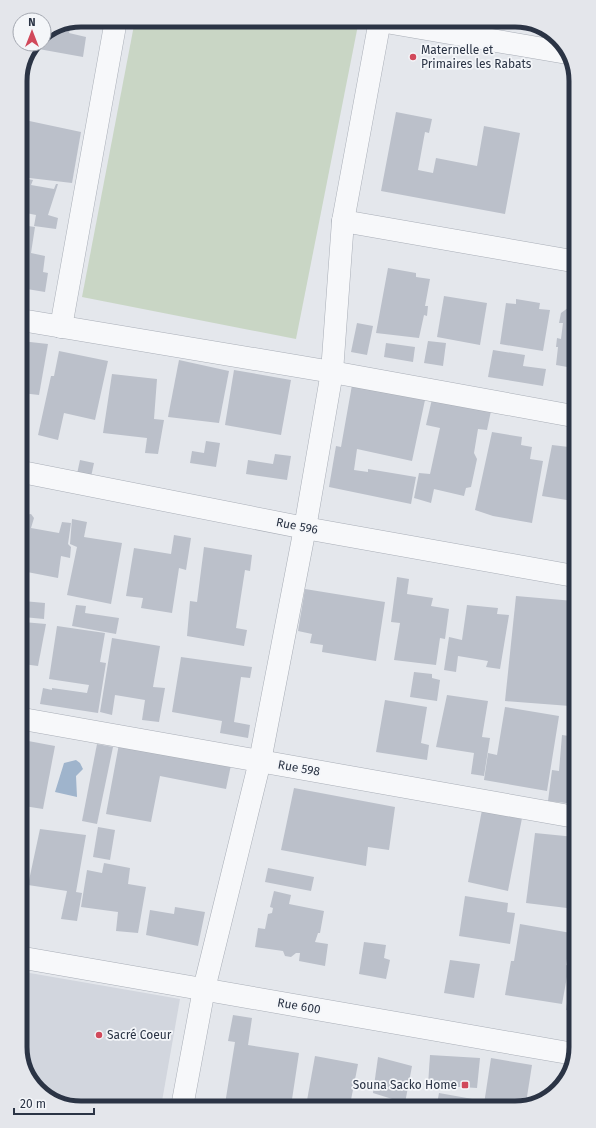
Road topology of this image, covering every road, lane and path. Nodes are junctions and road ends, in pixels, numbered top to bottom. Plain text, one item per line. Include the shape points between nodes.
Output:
1 (115, 27) edge
2 (379, 27) edge
3 (415, 27) edge
4 (561, 52) edge
5 (343, 221) junction
6 (569, 260) edge
7 (27, 321) edge
8 (61, 328) junction
9 (332, 372) junction
10 (569, 415) edge
11 (27, 473) edge
12 (305, 528) junction
13 (569, 575) edge
14 (27, 720) edge
15 (260, 761) junction
16 (569, 816) edge
17 (27, 959) edge
18 (204, 989) junction
19 (569, 1053) edge
20 (183, 1101) edge

1 - 8 street
2 - 5 street
3 - 4 street
5 - 6 street
5 - 9 street
7 - 8 street
8 - 9 street
9 - 10 street
9 - 12 street
11 - 12 street, Rue 596
12 - 13 street, Rue 596
12 - 15 street
14 - 15 street, Rue 598
15 - 16 street, Rue 598
15 - 18 street
17 - 18 street, Rue 600
18 - 19 street, Rue 600
18 - 20 street

